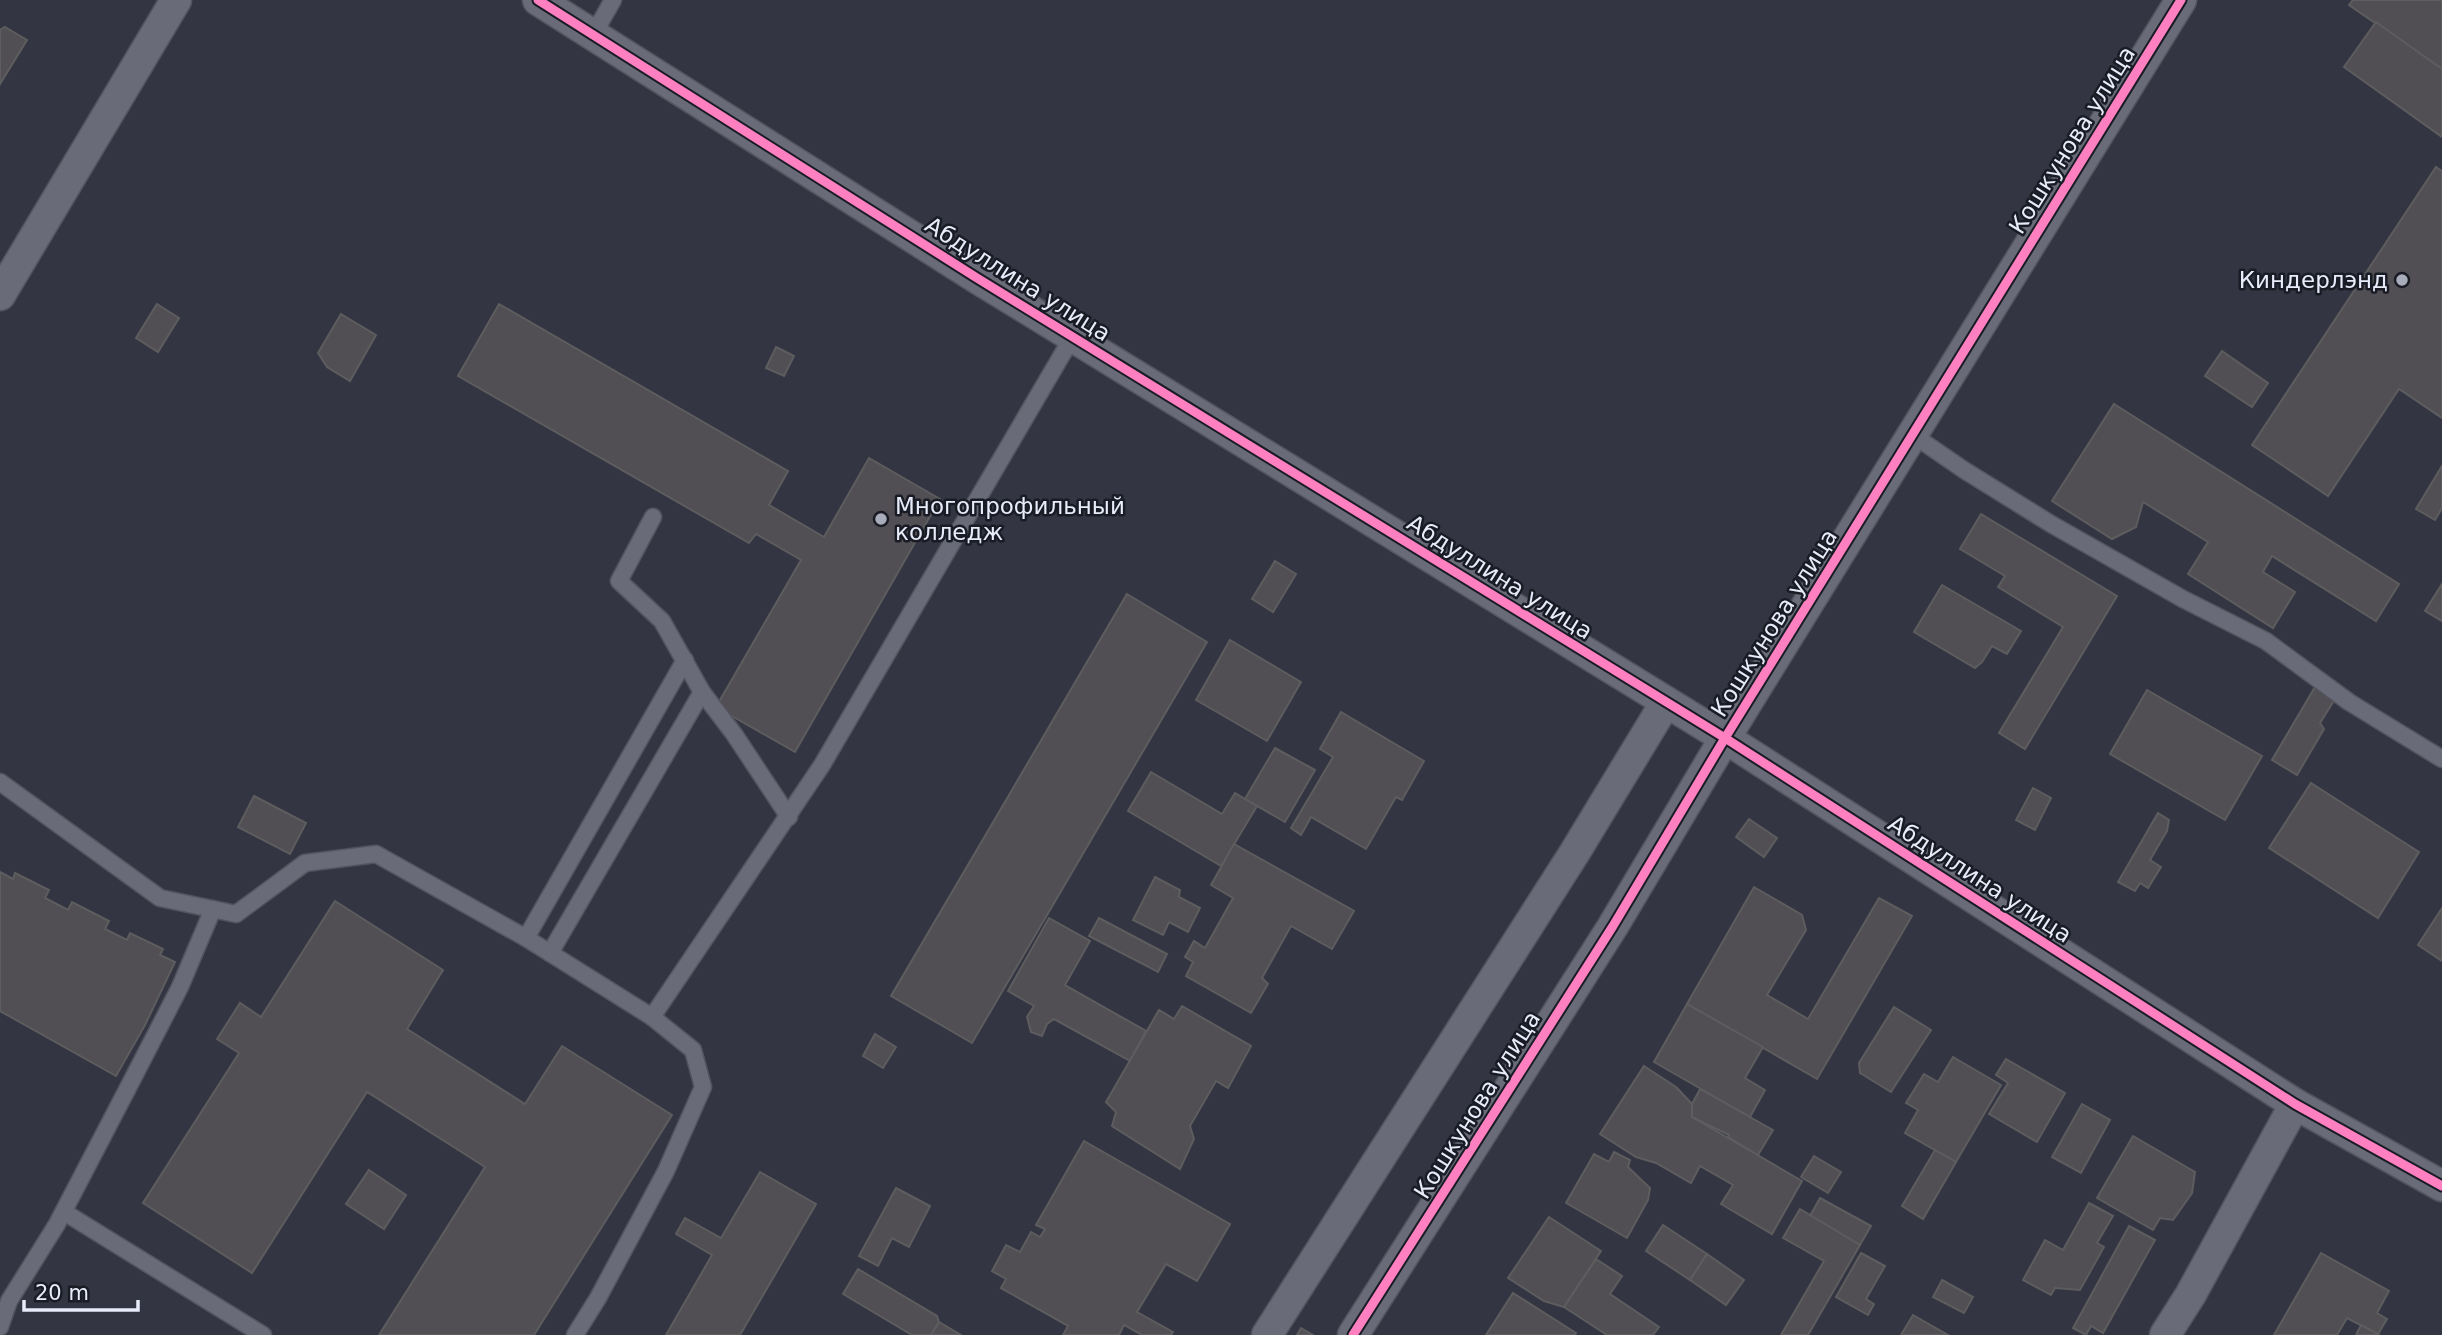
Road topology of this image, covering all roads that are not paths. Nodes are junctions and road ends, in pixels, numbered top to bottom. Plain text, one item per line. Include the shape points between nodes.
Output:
1 (176, 0) edge
2 (538, 0) edge
3 (612, 0) edge
4 (2181, 0) edge
5 (593, 35) junction
6 (0, 295) edge
7 (1073, 336) junction
8 (1913, 435) junction
9 (653, 517) dead end
10 (684, 660) junction
11 (702, 692) junction
12 (1666, 702) junction
13 (1725, 738) junction
14 (2442, 759) edge
15 (0, 782) edge
16 (789, 817) junction
17 (213, 909) junction
18 (526, 938) junction
19 (550, 953) junction
20 (652, 1017) junction
21 (2295, 1104) junction
22 (2442, 1186) edge
23 (64, 1212) junction
24 (0, 1327) edge
25 (263, 1335) edge
26 (575, 1335) edge
27 (1267, 1335) edge
28 (1353, 1335) edge
29 (2165, 1335) edge

1 - 6 street
2 - 5 street, Абдуллина улица
3 - 5 lane
4 - 8 street, Кошкунова улица
5 - 7 street, Абдуллина улица
7 - 12 street, Абдуллина улица
7 - 16 lane
8 - 13 street, Кошкунова улица
8 - 14 lane via 2050,523 2266,641 2349,702
9 - 10 lane via 619,581 662,621
10 - 11 lane
10 - 18 lane
11 - 16 lane
11 - 19 lane
12 - 13 street, Абдуллина улица
12 - 27 street
13 - 21 street, Абдуллина улица
13 - 28 street, Кошкунова улица via 1613,926
15 - 17 lane via 160,898
16 - 20 lane
17 - 18 lane via 236,914 305,863 376,854
17 - 23 lane via 180,987
18 - 19 lane
19 - 20 lane
20 - 26 lane via 693,1050 703,1087 666,1171
21 - 22 street, Абдуллина улица
21 - 29 street
23 - 24 lane via 9,1301
23 - 25 lane

